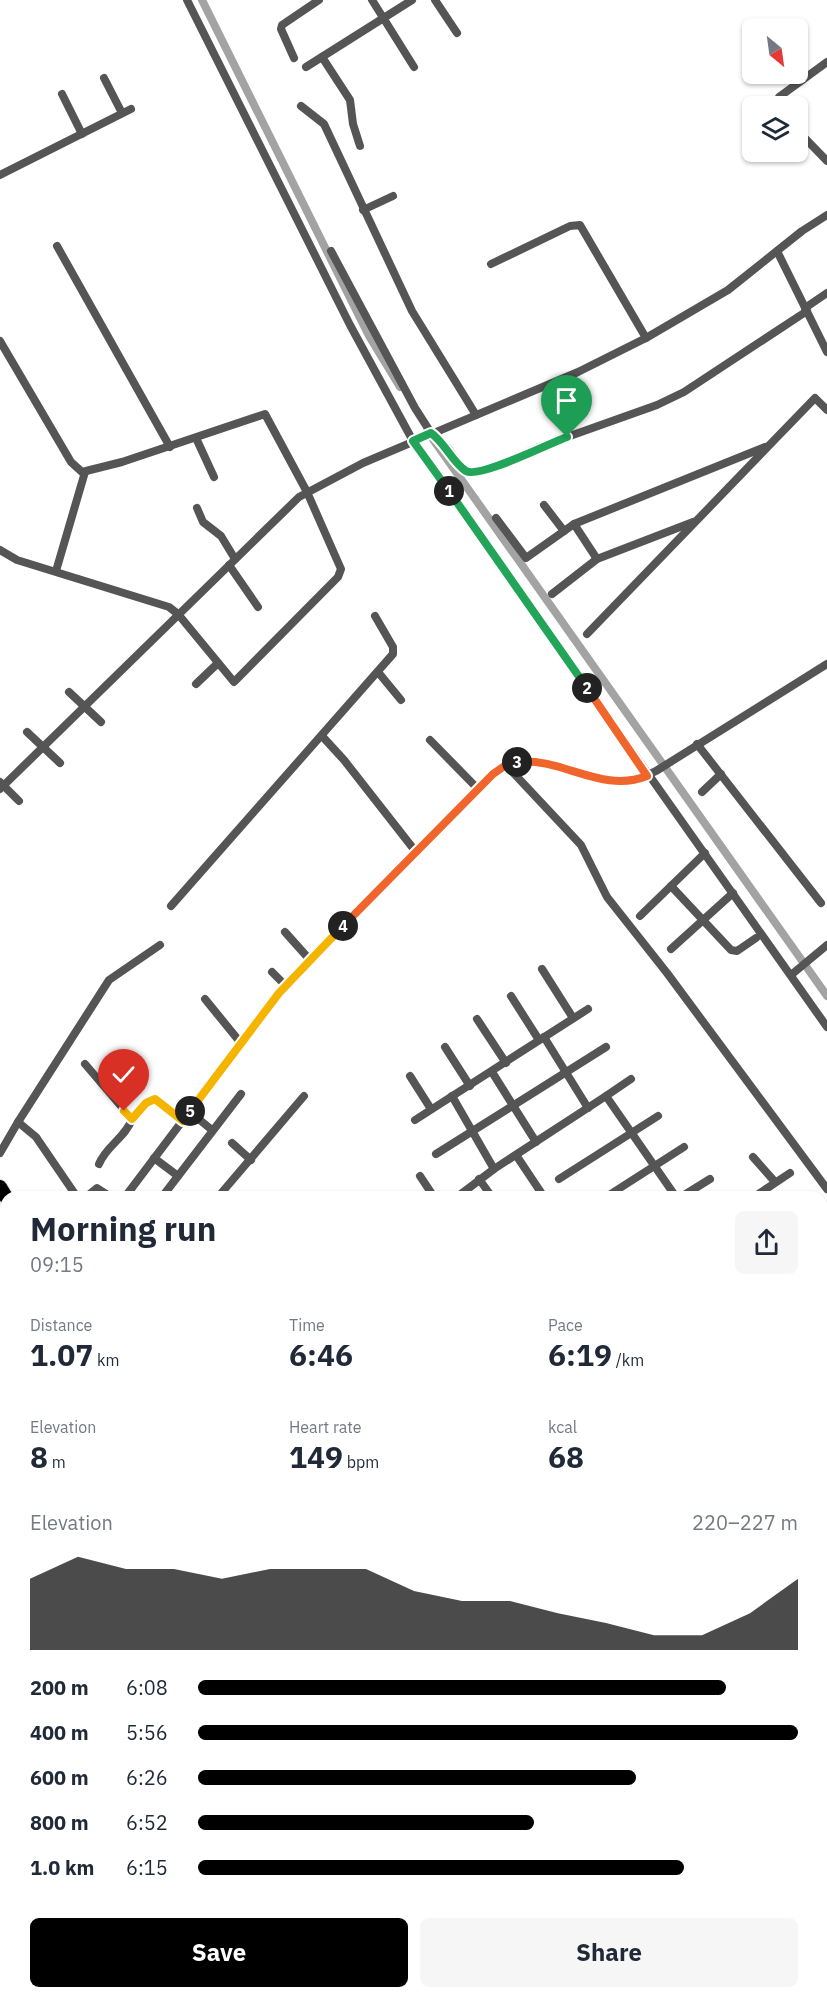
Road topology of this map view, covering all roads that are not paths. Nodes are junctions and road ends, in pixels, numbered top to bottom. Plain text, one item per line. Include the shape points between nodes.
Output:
1 (188, 0) edge
2 (319, 0) edge
3 (372, 0) edge
4 (412, 0) edge
5 (435, 0) edge
6 (383, 18) junction
7 (457, 33) dead end
8 (321, 57) junction
9 (294, 58) dead end
10 (827, 62) edge
11 (306, 67) dead end
12 (414, 67) dead end
13 (104, 78) dead end
14 (62, 94) dead end
15 (780, 96) edge
16 (301, 106) dead end
17 (82, 134) junction
18 (808, 141) edge
19 (360, 146) dead end
20 (827, 161) edge
21 (0, 175) edge
22 (393, 196) dead end
23 (363, 210) junction
24 (827, 215) edge
25 (57, 246) dead end
26 (331, 251) dead end
27 (777, 251) junction
28 (491, 264) dead end
29 (827, 293) edge
30 (806, 309) junction
31 (646, 338) junction
32 (0, 341) edge
33 (827, 352) edge
34 (827, 410) edge
35 (476, 415) junction
36 (430, 434) junction
37 (196, 438) junction
38 (416, 440) junction
39 (768, 446) junction
40 (170, 447) junction
41 (85, 472) junction
42 (214, 477) dead end
43 (306, 492) junction
44 (544, 505) dead end
45 (197, 508) dead end
46 (496, 518) dead end
47 (696, 521) junction
48 (574, 524) junction
49 (564, 531) junction
50 (0, 550) edge
51 (597, 559) junction
52 (232, 562) junction
53 (56, 571) junction
54 (552, 594) dead end
55 (258, 607) dead end
56 (178, 614) junction
57 (375, 616) dead end
58 (587, 634) dead end
59 (218, 663) junction
60 (827, 664) edge
61 (378, 672) junction
62 (196, 684) dead end
63 (69, 692) dead end
64 (400, 700) dead end
65 (84, 706) junction
66 (101, 722) dead end
67 (27, 732) dead end
68 (322, 736) junction
69 (430, 740) dead end
70 (697, 744) junction
71 (43, 747) junction
72 (60, 763) dead end
73 (506, 765) junction
74 (651, 773) junction
75 (721, 774) junction
76 (1, 785) edge
77 (478, 789) junction
78 (702, 792) dead end
79 (19, 801) dead end
80 (416, 852) junction
81 (705, 853) junction
82 (671, 886) junction
83 (733, 893) junction
84 (821, 903) dead end
85 (171, 906) dead end
86 (640, 916) dead end
87 (704, 918) junction
88 (285, 932) dead end
89 (756, 938) dead end
90 (160, 945) dead end
91 (827, 945) edge
92 (671, 949) dead end
93 (310, 960) junction
94 (542, 969) dead end
95 (797, 970) junction
96 (272, 972) dead end
97 (285, 985) junction
98 (511, 996) dead end
99 (205, 999) dead end
100 (588, 1009) dead end
101 (573, 1018) junction
102 (477, 1019) dead end
103 (827, 1027) edge
104 (542, 1039) junction
105 (240, 1042) junction
106 (445, 1047) dead end
107 (606, 1047) dead end
108 (506, 1063) junction
109 (85, 1064) dead end
110 (492, 1072) junction
111 (566, 1072) junction
112 (410, 1076) dead end
113 (631, 1079) dead end
114 (470, 1086) junction
115 (241, 1094) dead end
116 (303, 1096) dead end
117 (452, 1096) junction
118 (606, 1096) junction
119 (514, 1106) junction
120 (588, 1108) junction
121 (431, 1109) junction
122 (190, 1112) junction
123 (658, 1116) dead end
124 (132, 1119) junction
125 (415, 1120) dead end
126 (183, 1121) junction
127 (18, 1122) junction
128 (212, 1130) junction
129 (473, 1131) junction
130 (632, 1133) junction
131 (536, 1142) junction
132 (232, 1143) dead end
133 (684, 1147) dead end
134 (0, 1153) edge
135 (436, 1154) dead end
136 (516, 1155) junction
137 (753, 1157) dead end
138 (154, 1158) junction
139 (250, 1160) junction
140 (99, 1164) dead end
141 (654, 1166) junction
142 (494, 1169) junction
143 (790, 1173) dead end
144 (178, 1176) junction
145 (420, 1176) dead end
146 (479, 1179) junction
147 (559, 1179) dead end
148 (710, 1179) dead end
149 (776, 1182) junction
150 (827, 1190) edge
151 (73, 1191) edge
152 (129, 1191) edge
153 (167, 1191) edge
154 (223, 1191) edge
155 (430, 1191) edge
156 (464, 1191) edge
157 (488, 1191) edge
158 (540, 1191) edge
159 (615, 1191) edge
160 (672, 1191) edge
161 (691, 1191) edge
162 (762, 1191) edge

1 - 38 street via 350,325
2 - 9 street via 280,29
3 - 6 street
4 - 6 street
5 - 7 street
6 - 8 street
6 - 12 street
8 - 11 street
8 - 19 street via 350,100
10 - 15 street
13 - 17 street via 126,111
14 - 17 street
16 - 23 street via 324,124
17 - 21 street
18 - 20 street
22 - 23 street
23 - 35 street via 412,311
24 - 27 street
25 - 40 street
26 - 36 street
27 - 30 street
27 - 31 street via 728,290
28 - 31 street via 570,226 580,225
29 - 30 street
30 - 33 street
30 - 36 street via 684,392 482,471 464,470 447,447
31 - 35 street
32 - 41 street via 71,462
34 - 39 street via 815,398
35 - 36 street
36 - 38 street
37 - 40 street
37 - 42 street
37 - 43 street via 265,414
38 - 43 street
38 - 74 street
39 - 47 street
39 - 48 street
40 - 41 street
41 - 53 street
43 - 52 street
43 - 59 street via 341,573 234,682
44 - 49 street
45 - 52 street via 203,522 221,536
46 - 49 street via 526,558
47 - 51 street
47 - 58 street
48 - 49 street
48 - 51 street
50 - 53 street via 17,560
51 - 54 street
52 - 55 street
52 - 56 street
53 - 56 street via 162,604
56 - 59 street
56 - 65 street
57 - 61 street via 394,651
59 - 62 street
60 - 70 street
61 - 64 street
61 - 68 street
63 - 65 street
65 - 66 street
65 - 71 street
67 - 71 street
68 - 80 street
68 - 85 street
69 - 77 street
70 - 74 street
70 - 75 street
71 - 72 street
71 - 76 street
73 - 74 street via 537,762 618,782
73 - 77 street
73 - 150 street via 581,845 607,897
74 - 81 street
75 - 78 street
75 - 84 street
76 - 79 street
77 - 80 street
80 - 93 street
81 - 82 street
81 - 83 street
82 - 86 street
82 - 87 street
83 - 87 street
83 - 95 street
87 - 89 street via 731,950 737,951
87 - 92 street
88 - 93 street
90 - 127 street via 109,980
91 - 95 street
93 - 97 street
94 - 101 street
95 - 103 street
96 - 97 street
97 - 105 street
98 - 104 street
99 - 105 street
100 - 101 street
101 - 104 street
102 - 108 street
104 - 108 street
104 - 111 street
105 - 122 street
106 - 114 street
107 - 111 street
108 - 110 street
109 - 124 street
110 - 114 street
110 - 119 street
111 - 119 street
111 - 120 street
112 - 121 street
113 - 118 street
114 - 117 street
115 - 128 street
116 - 139 street
117 - 121 street
117 - 129 street
118 - 120 street
118 - 130 street
119 - 129 street
119 - 131 street
120 - 131 street
121 - 125 street
122 - 126 street
122 - 128 street
123 - 130 street
124 - 126 street via 155,1099
124 - 140 street
126 - 138 street
127 - 134 street
127 - 151 street via 36,1137
128 - 144 street
129 - 135 street
129 - 142 street
130 - 141 street
130 - 147 street
131 - 136 street
132 - 139 street
133 - 141 street
136 - 142 street
136 - 158 street
137 - 149 street
138 - 144 street
138 - 152 street
139 - 154 street
141 - 159 street
141 - 160 street
142 - 146 street
143 - 149 street
144 - 153 street
145 - 155 street
146 - 156 street
146 - 157 street
148 - 161 street
149 - 162 street

